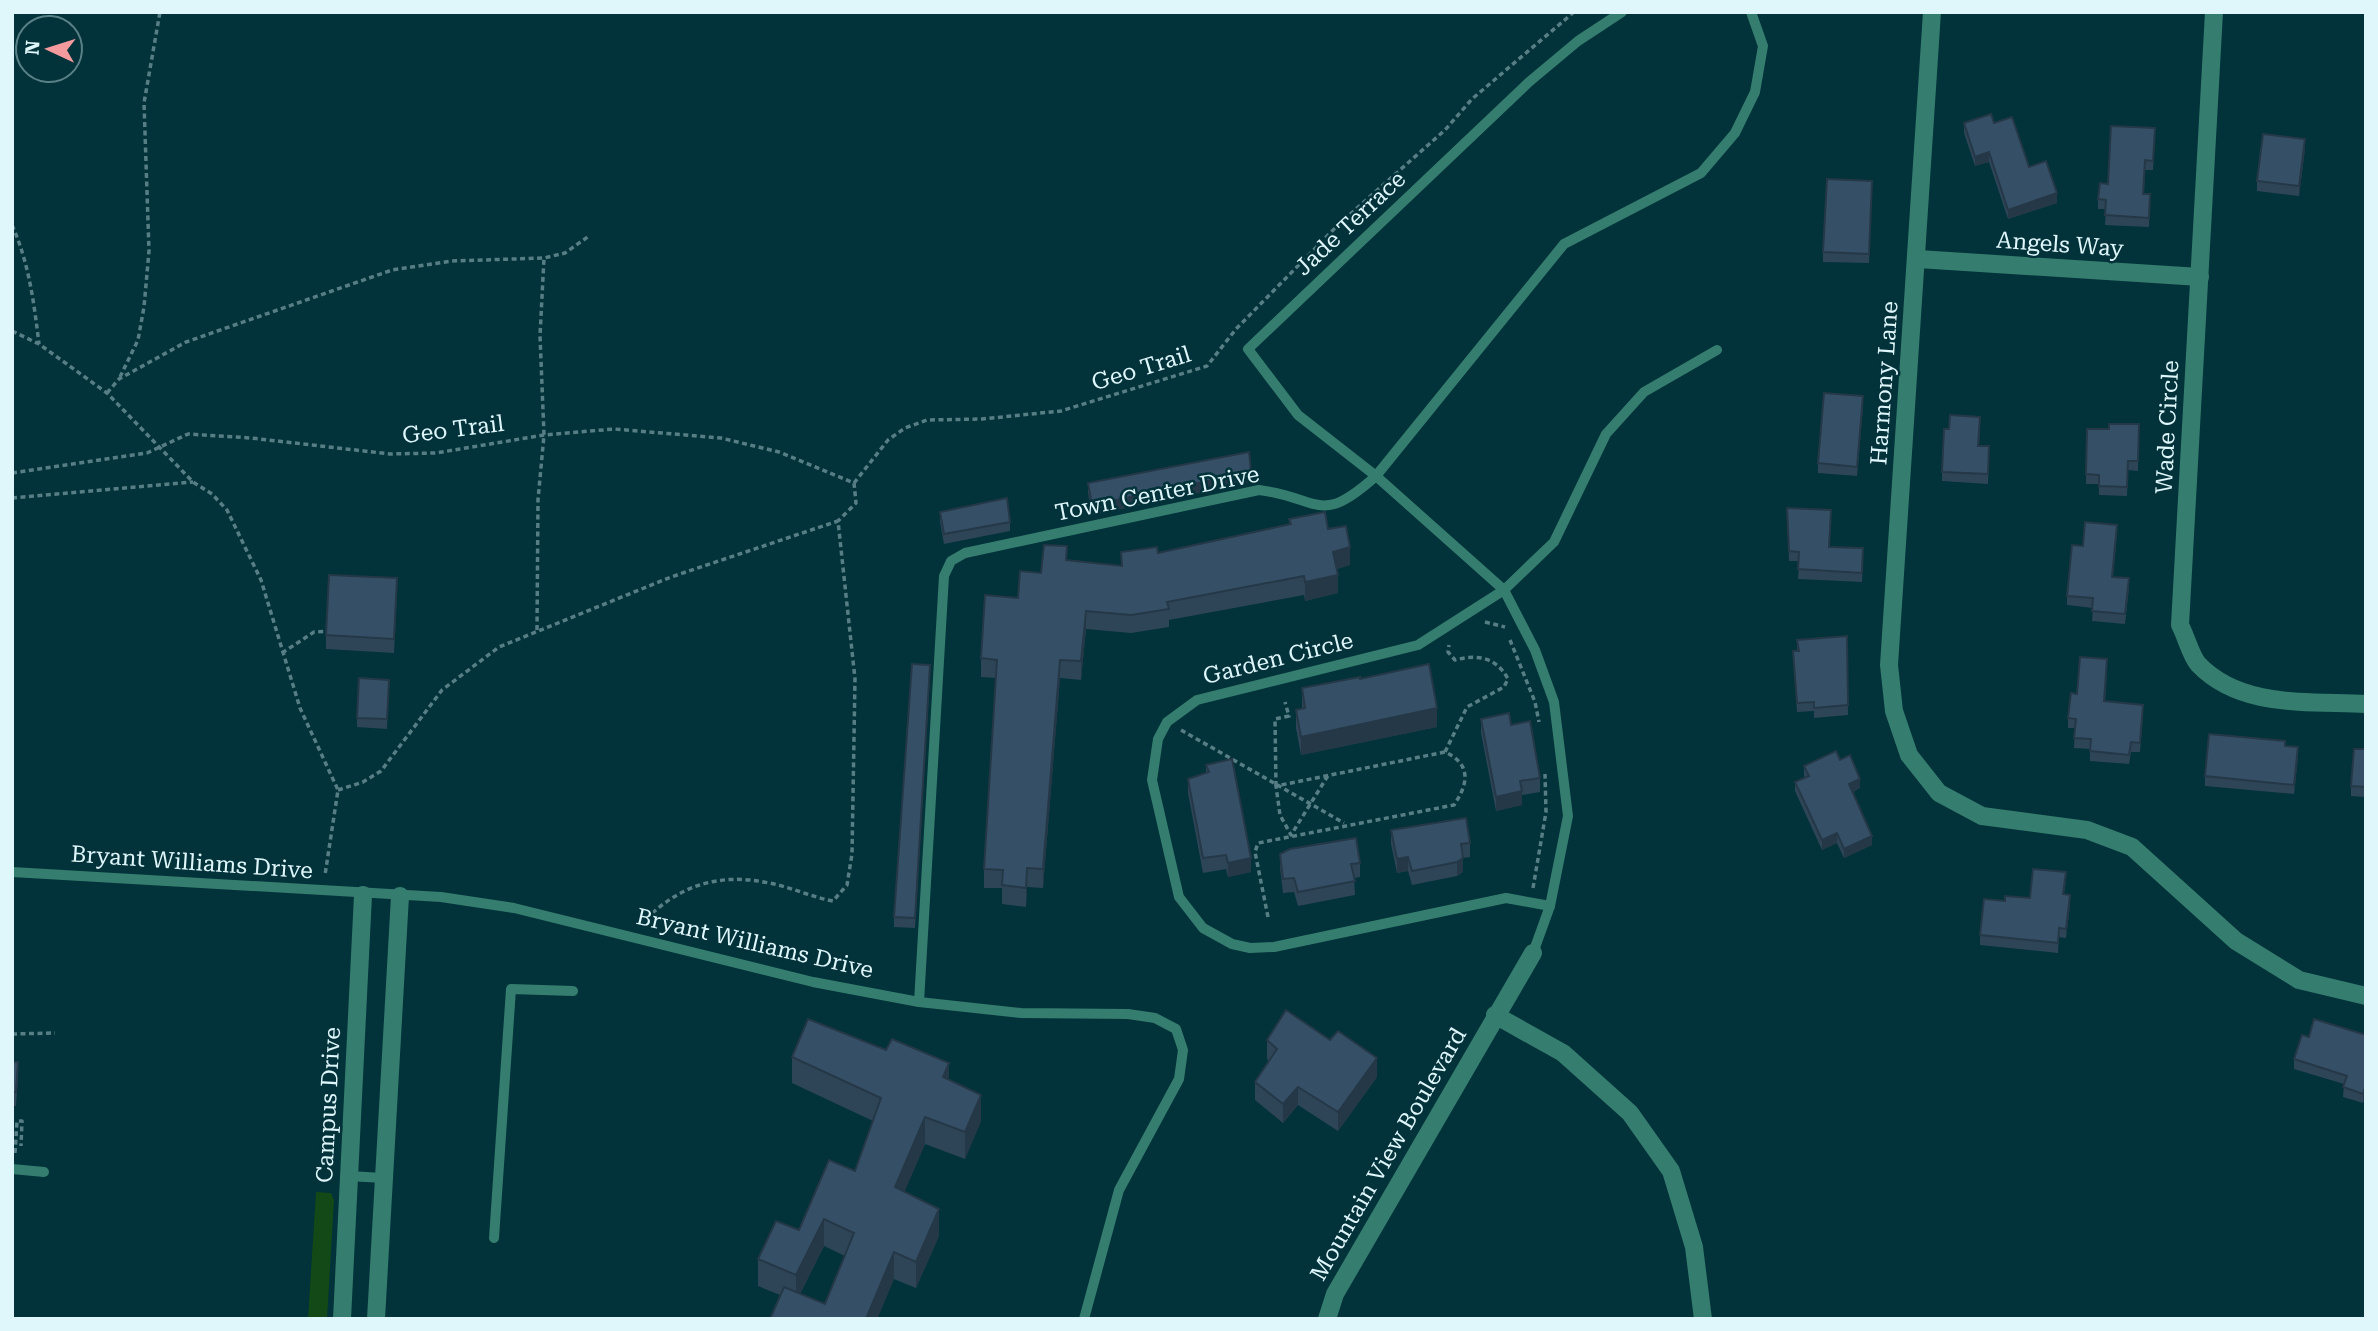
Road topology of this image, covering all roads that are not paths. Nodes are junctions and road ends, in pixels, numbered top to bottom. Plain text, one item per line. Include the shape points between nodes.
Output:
1 (1622, 12) edge
2 (1751, 12) edge
3 (1932, 12) edge
4 (2214, 12) edge
5 (1918, 259) junction
6 (2200, 277) junction
7 (1717, 350) dead end
8 (1376, 476) junction
9 (1504, 590) junction
10 (2366, 704) edge
11 (12, 872) edge
12 (363, 895) junction
13 (400, 896) junction
14 (1550, 906) junction
15 (1533, 953) joint
16 (572, 991) dead end
17 (2366, 996) edge
18 (919, 1002) junction
19 (1495, 1015) junction
20 (12, 1169) edge
21 (44, 1172) dead end
22 (349, 1176) junction
23 (383, 1178) junction
24 (494, 1238) dead end
25 (341, 1319) edge
26 (376, 1319) edge
27 (1084, 1319) edge
28 (1327, 1319) edge
29 (1703, 1319) edge

1 - 8 lane, Jade Terrace via 1529,82 1248,348 1298,415
2 - 8 lane, Town Center Drive via 1763,46 1755,92 1735,134 1701,173 1564,244
3 - 5 street, Harmony Lane
4 - 6 street, Wade Circle
5 - 6 street, Angels Way
5 - 17 street, Harmony Lane via 1889,666 1894,711 1909,755 1939,793 1982,816 2087,830 2132,847 2236,942 2299,980
6 - 10 street, Wade Circle via 2180,625 2197,662 2230,689 2266,699
7 - 9 lane, Garden Circle via 1644,392 1606,434 1554,542
8 - 9 lane
8 - 18 lane, Town Center Drive via 1349,501 1334,506 1259,490 965,553 951,561 944,576
9 - 14 lane via 1535,650 1554,702 1568,816
9 - 14 lane, Garden Circle via 1418,645 1197,700 1167,722 1158,739 1152,780 1179,897 1203,928 1232,944 1274,947 1506,898
11 - 12 lane, Bryant Williams Drive
12 - 13 lane, Bryant Williams Drive
12 - 22 street, Campus Drive
13 - 18 lane, Bryant Williams Drive via 514,908 813,982
13 - 23 street
14 - 15 lane
15 - 19 street, Mountain View Boulevard
16 - 24 lane via 511,989
18 - 27 lane, Bryant Williams Drive via 1021,1013 1128,1014 1155,1018 1176,1029 1183,1050 1179,1079 1119,1190
19 - 28 street, Mountain View Boulevard via 1335,1294
19 - 29 street via 1563,1053 1630,1113 1671,1171 1694,1247
20 - 21 lane
22 - 23 lane
22 - 25 street, Campus Drive
23 - 26 street

